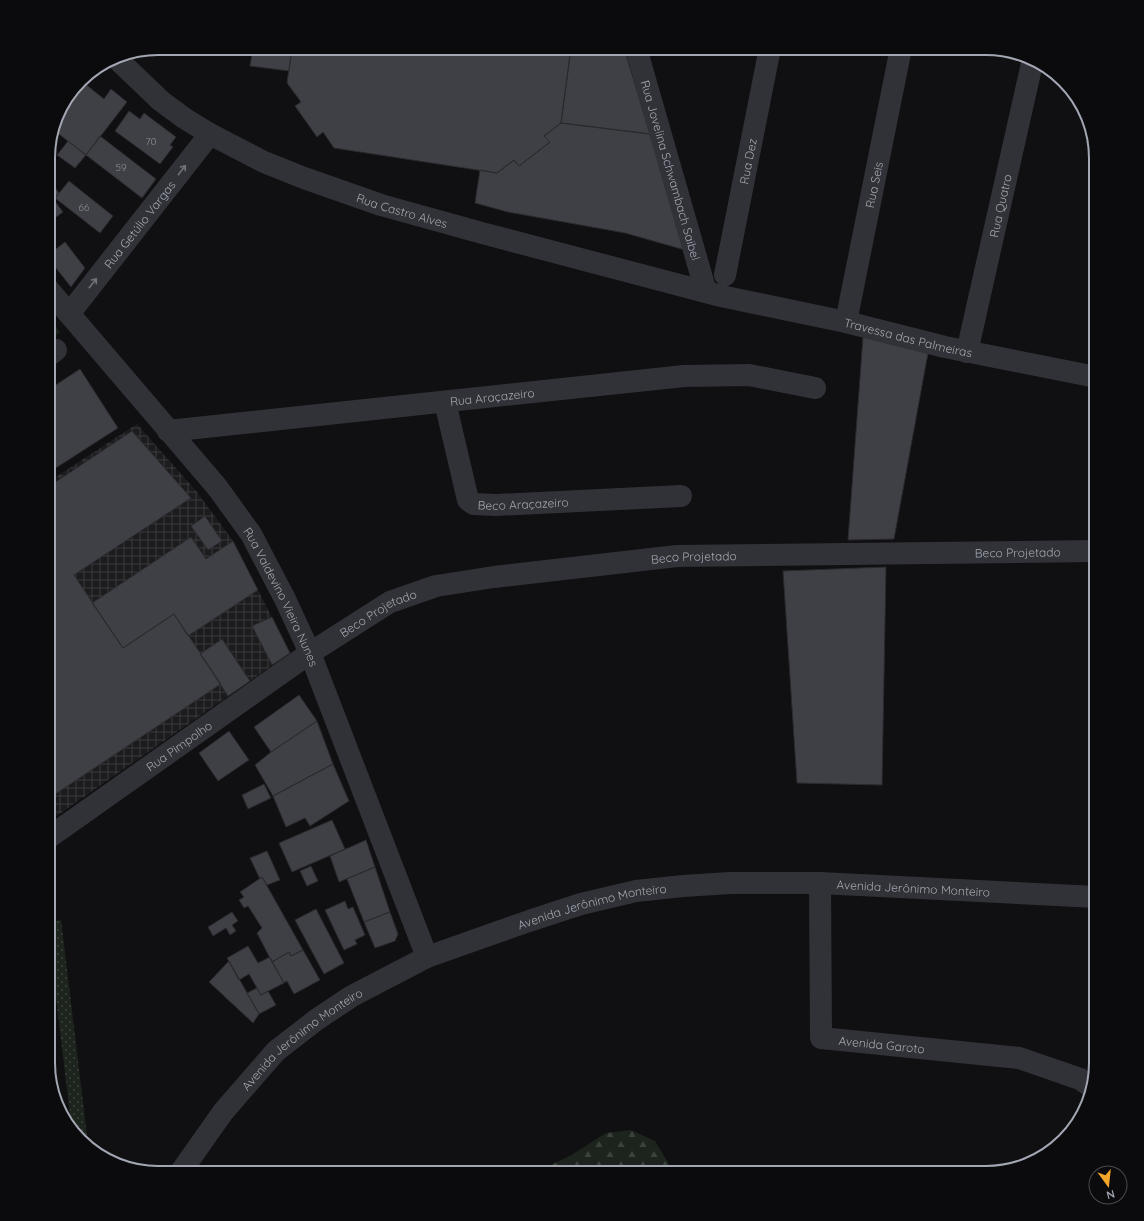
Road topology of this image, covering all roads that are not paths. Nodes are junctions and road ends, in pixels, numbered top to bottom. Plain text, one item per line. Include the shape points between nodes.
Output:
1 (638, 55) edge
2 (769, 55) edge
3 (900, 55) edge
4 (120, 62) edge
5 (1031, 66) edge
6 (210, 134) junction
7 (725, 275) dead end
8 (713, 294) junction
9 (55, 297) edge
10 (69, 314) junction
11 (846, 322) junction
12 (968, 352) junction
13 (1089, 376) edge
14 (815, 388) dead end
15 (445, 402) junction
16 (168, 431) junction
17 (681, 496) dead end
18 (1089, 551) edge
19 (310, 654) junction
20 (55, 833) edge
21 (820, 883) junction
22 (1089, 897) edge
23 (427, 957) junction
24 (1087, 1084) edge
25 (185, 1166) edge

1 - 8 street, Rua Jovelina Schwambach Saibel
2 - 7 street, Rua Dez
3 - 11 street, Rua Seis
4 - 6 street, Rua Castro Alves via 161,101
5 - 12 street, Rua Quatro
6 - 8 street, Rua Castro Alves via 264,162 381,205
10 -> 6 street, Rua Getúlio Vargas
8 - 11 street, Travessa das Palmeiras
9 - 10 street, Rua Valdevino Vieira Nunes
10 - 16 street, Rua Valdevino Vieira Nunes
11 - 12 street, Travessa das Palmeiras
12 - 13 street, Travessa das Palmeiras
14 - 15 street, Rua Araçazeiro via 749,375 684,376
15 - 16 street, Rua Araçazeiro
15 - 17 street, Beco Araçazeiro via 468,500 474,504
16 - 19 street, Rua Valdevino Vieira Nunes via 217,487 251,534
18 - 19 street, Beco Projetado via 677,556 494,577 436,586 390,602
19 - 20 street, Rua Pimpolho
19 - 23 street, Rua Valdevino Vieira Nunes
21 - 22 street, Avenida Jerônimo Monteiro
21 - 23 street, Avenida Jerônimo Monteiro via 730,883 636,891 581,904
21 - 24 street, Avenida Garoto via 821,1038 1019,1058 1080,1079
23 - 25 street, Avenida Jerônimo Monteiro via 352,996 276,1051 223,1112

